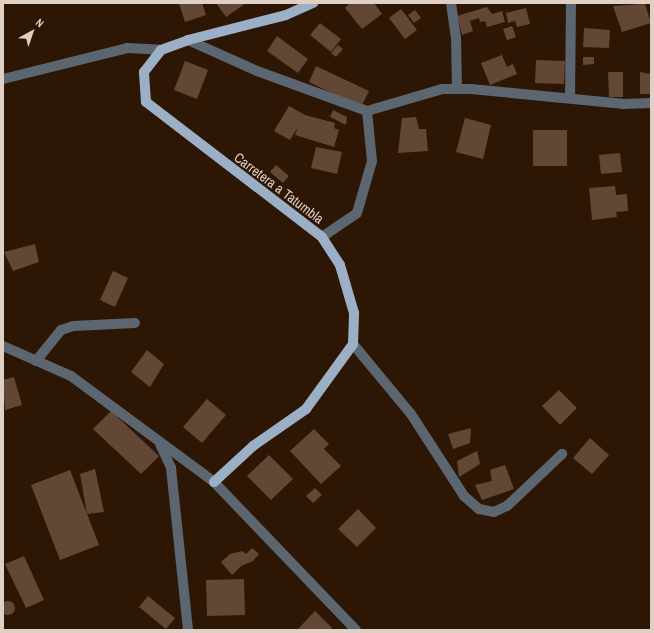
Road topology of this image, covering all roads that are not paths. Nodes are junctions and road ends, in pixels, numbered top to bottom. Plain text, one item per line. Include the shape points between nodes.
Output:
1 (313, 3) edge
2 (450, 3) edge
3 (571, 3) edge
4 (188, 40) junction
5 (161, 50) junction
6 (3, 79) edge
7 (457, 89) junction
8 (570, 98) junction
9 (651, 103) edge
10 (367, 111) junction
11 (322, 238) junction
12 (135, 324) dead end
13 (353, 344) junction
14 (3, 346) edge
15 (36, 361) junction
16 (159, 442) junction
17 (562, 454) dead end
18 (214, 482) junction
19 (188, 630) edge
20 (356, 630) edge

1 - 4 main road via 286,15
2 - 7 street via 456,37
3 - 8 street
4 - 5 main road
4 - 10 street via 256,71
5 - 6 street via 127,48
5 - 11 main road, Carretera a Tatumbla via 144,72 146,102
7 - 8 street
7 - 10 street via 442,89
8 - 9 street via 624,104
10 - 11 street via 372,161 357,213
11 - 13 main road, Carretera a Tatumbla via 340,266 354,313
12 - 15 street via 73,326 61,330
13 - 17 street via 411,414 464,496 479,509 494,512 507,506
13 - 18 main road via 306,409 253,446
14 - 15 street
15 - 16 street via 71,376
16 - 18 street
16 - 19 street via 171,468
18 - 20 street

